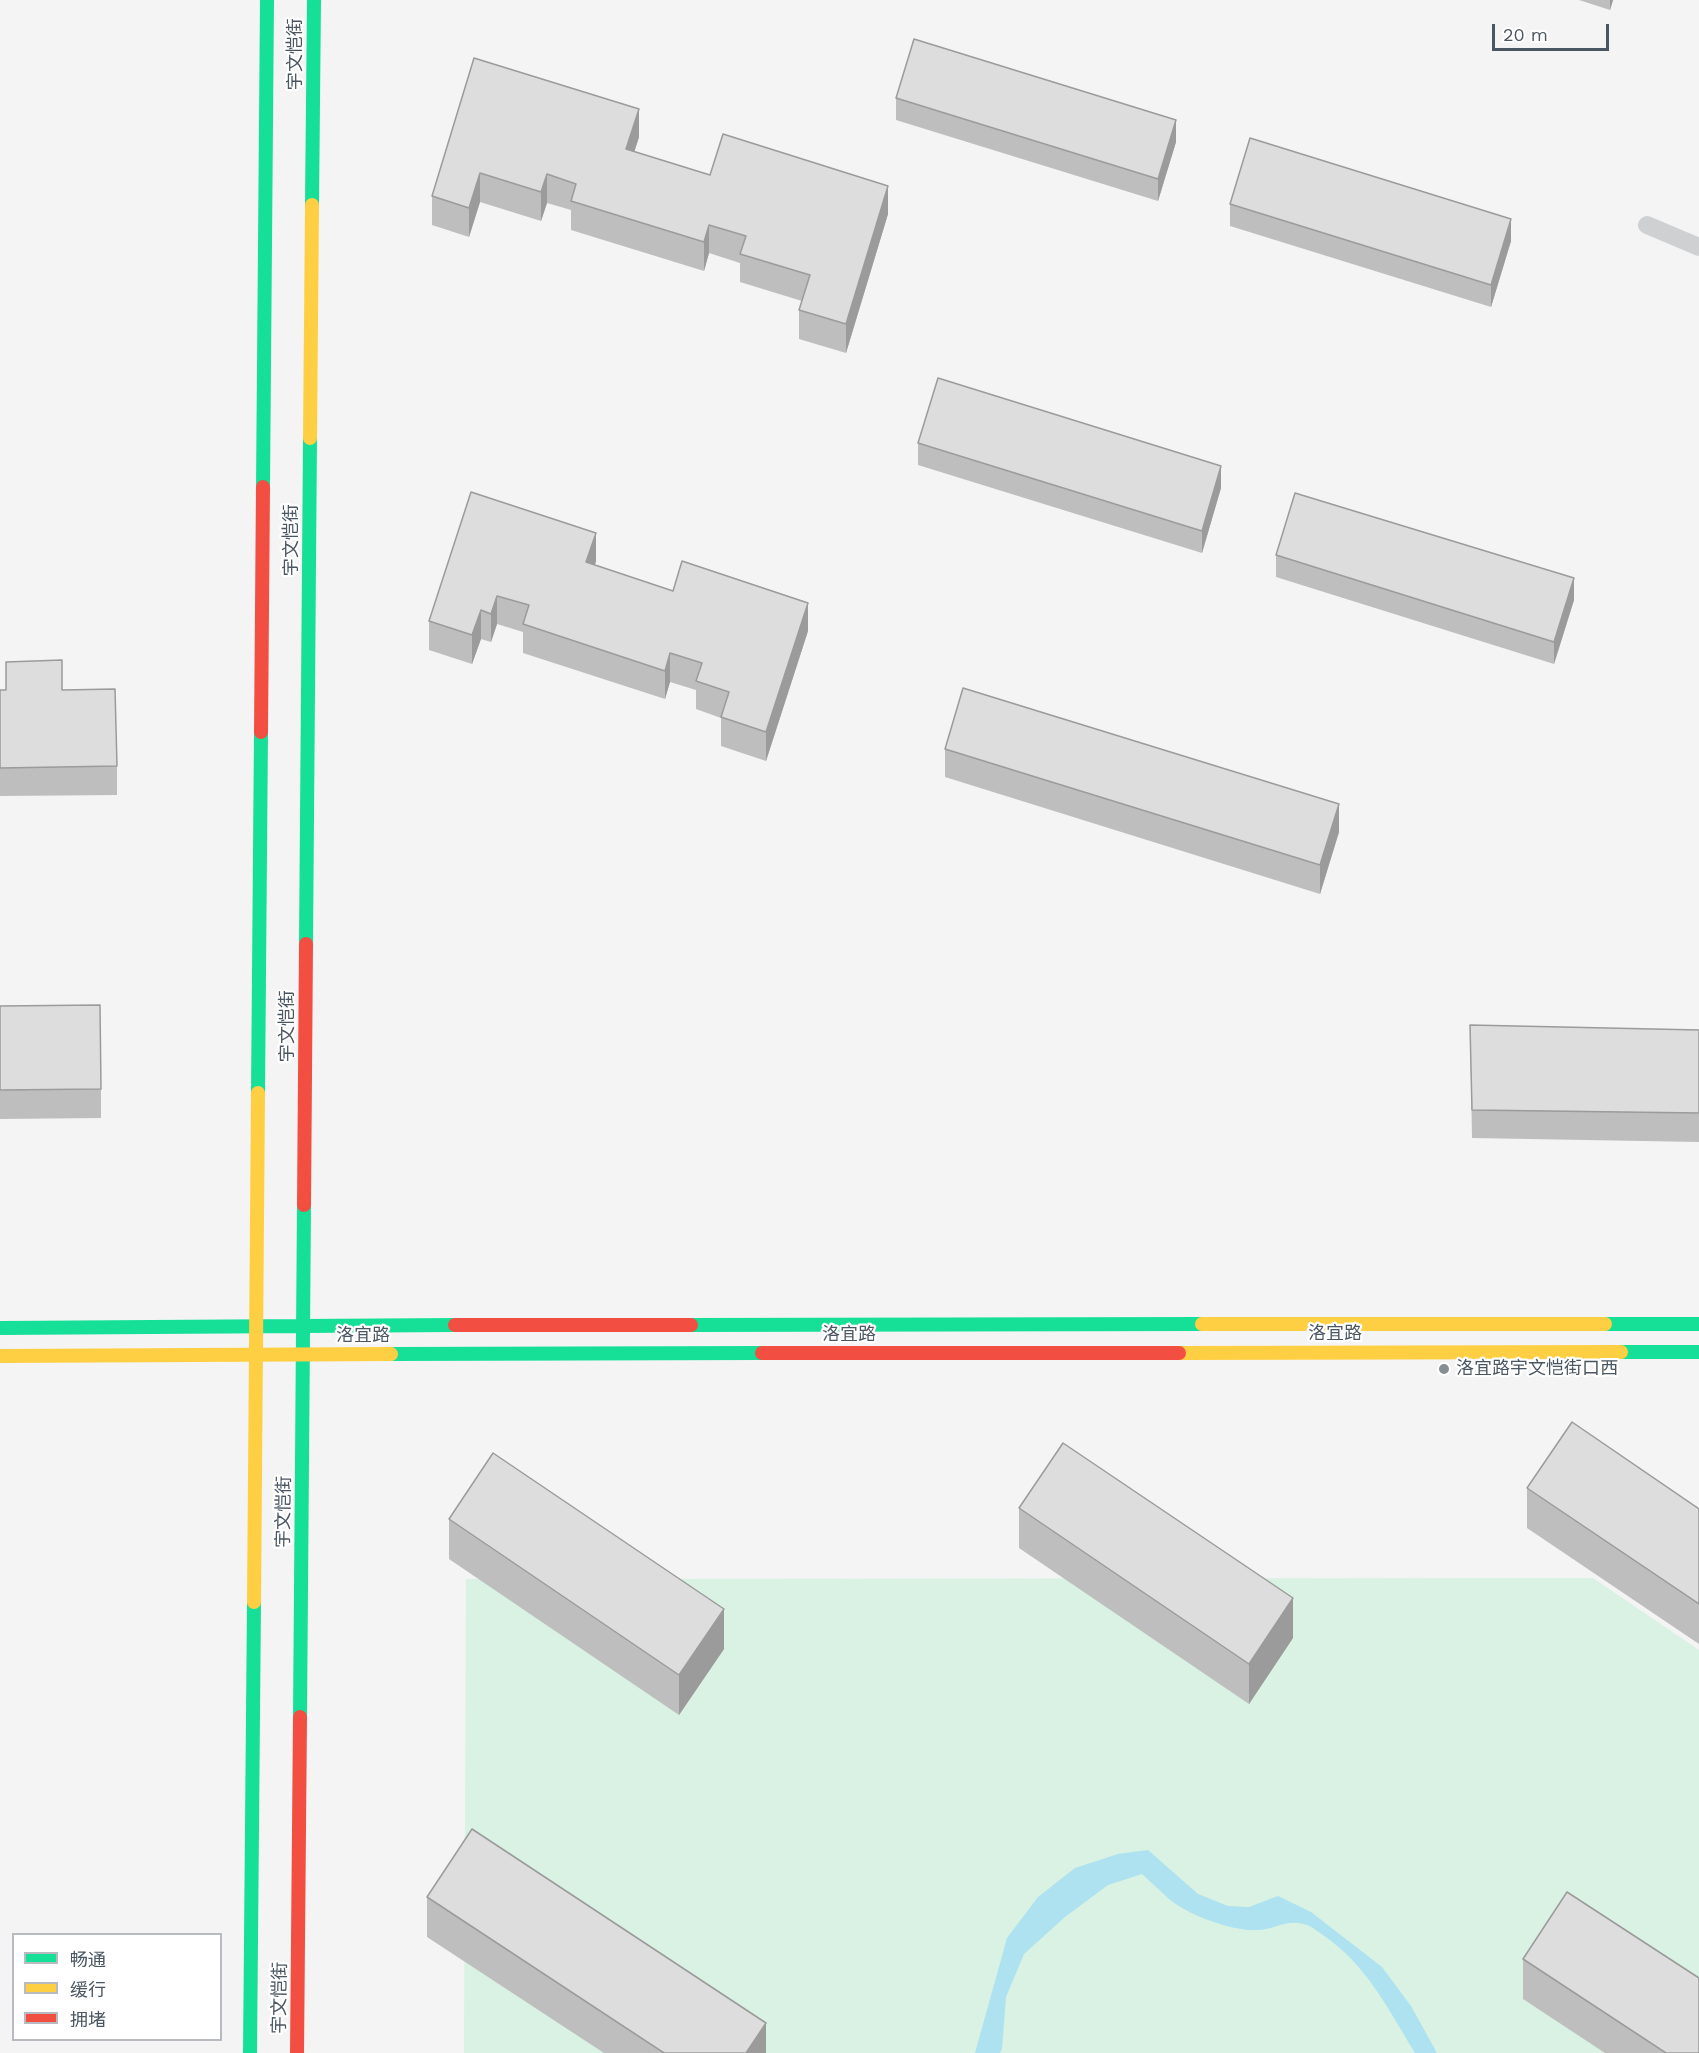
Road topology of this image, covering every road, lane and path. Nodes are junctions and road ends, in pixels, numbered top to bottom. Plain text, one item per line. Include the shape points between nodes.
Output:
1 (267, 0) edge
2 (314, 0) edge
3 (1647, 225) dead end
4 (1699, 248) edge
5 (1699, 1324) edge
6 (304, 1325) junction
7 (256, 1326) junction
8 (0, 1328) edge
9 (1699, 1352) edge
10 (256, 1354) junction
11 (304, 1354) junction
12 (0, 1356) edge
13 (250, 2053) edge
14 (297, 2053) edge

1 - 7 street, 宇文恺街
2 - 6 street, 宇文恺街
3 - 4 lane
5 - 6 street, 洛宜路
6 - 7 street, 洛宜路
6 - 11 street, 宇文恺街
7 - 8 street, 洛宜路
7 - 10 street, 宇文恺街
9 - 11 street, 洛宜路
10 - 11 street, 洛宜路
10 - 12 street, 洛宜路
10 - 13 street, 宇文恺街
11 - 14 street, 宇文恺街

